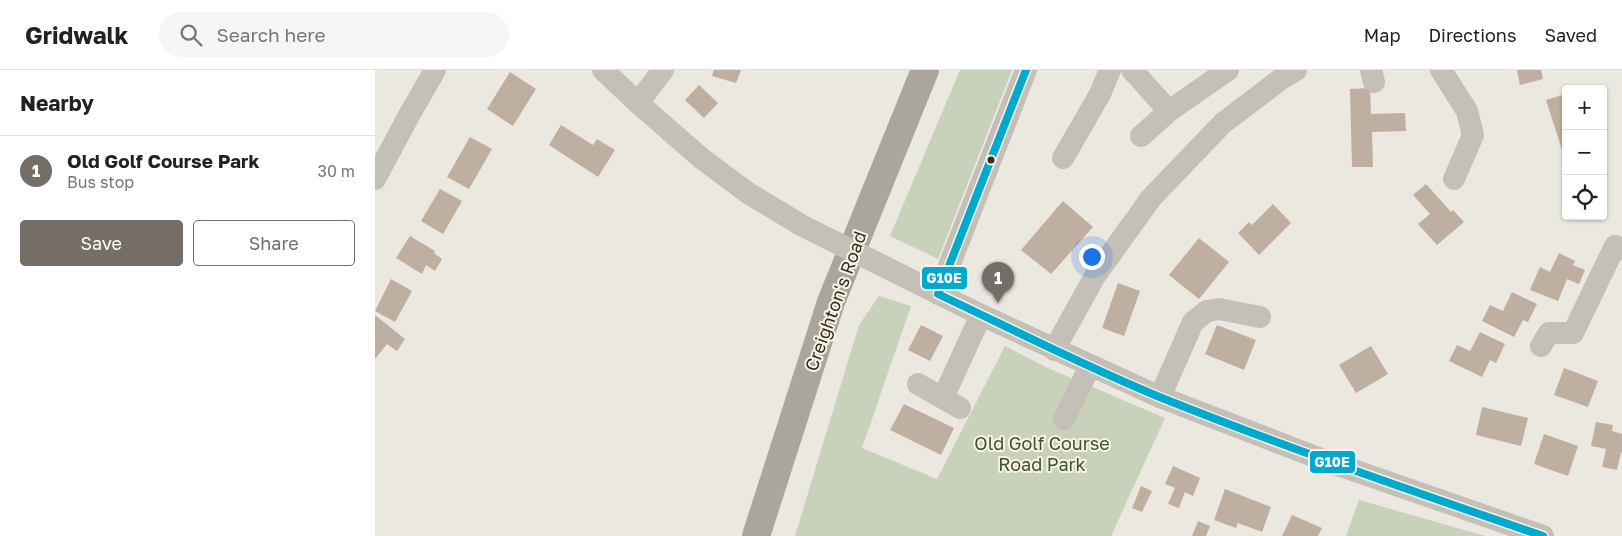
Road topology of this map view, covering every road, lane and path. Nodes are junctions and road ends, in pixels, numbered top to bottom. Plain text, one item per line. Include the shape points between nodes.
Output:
1 (435, 70) edge
2 (603, 70) edge
3 (663, 70) edge
4 (925, 70) edge
5 (1026, 70) edge
6 (1111, 70) edge
7 (1132, 70) edge
8 (1228, 70) edge
9 (1296, 70) edge
10 (1441, 70) edge
11 (638, 103) junction
12 (1169, 111) junction
13 (1141, 136) dead end
14 (1063, 158) dead end
15 (375, 179) edge
16 (1454, 179) dead end
17 (1619, 247) edge
18 (938, 294) junction
19 (981, 315) junction
20 (1260, 317) dead end
21 (1541, 346) dead end
22 (1055, 350) junction
23 (1090, 366) junction
24 (917, 384) dead end
25 (1159, 397) junction
26 (1064, 419) dead end
27 (756, 536) edge
28 (1543, 536) edge

1 - 15 street
2 - 11 street
3 - 11 street
4 - 27 highway, Creighton's Road via 831,302
5 - 18 street
6 - 14 street
7 - 12 street
8 - 12 street
9 - 22 street via 1223,123 1151,198 1095,276
10 - 16 street via 1467,111 1473,135
11 - 18 street, bridge via 701,158 748,193
12 - 13 street
17 - 21 street via 1573,333 1549,333
18 - 19 street
19 - 22 street
19 - 24 street via 951,403
20 - 25 street via 1219,308 1207,311 1193,322
22 - 23 street
23 - 25 street
23 - 26 street
25 - 28 street via 1321,459

